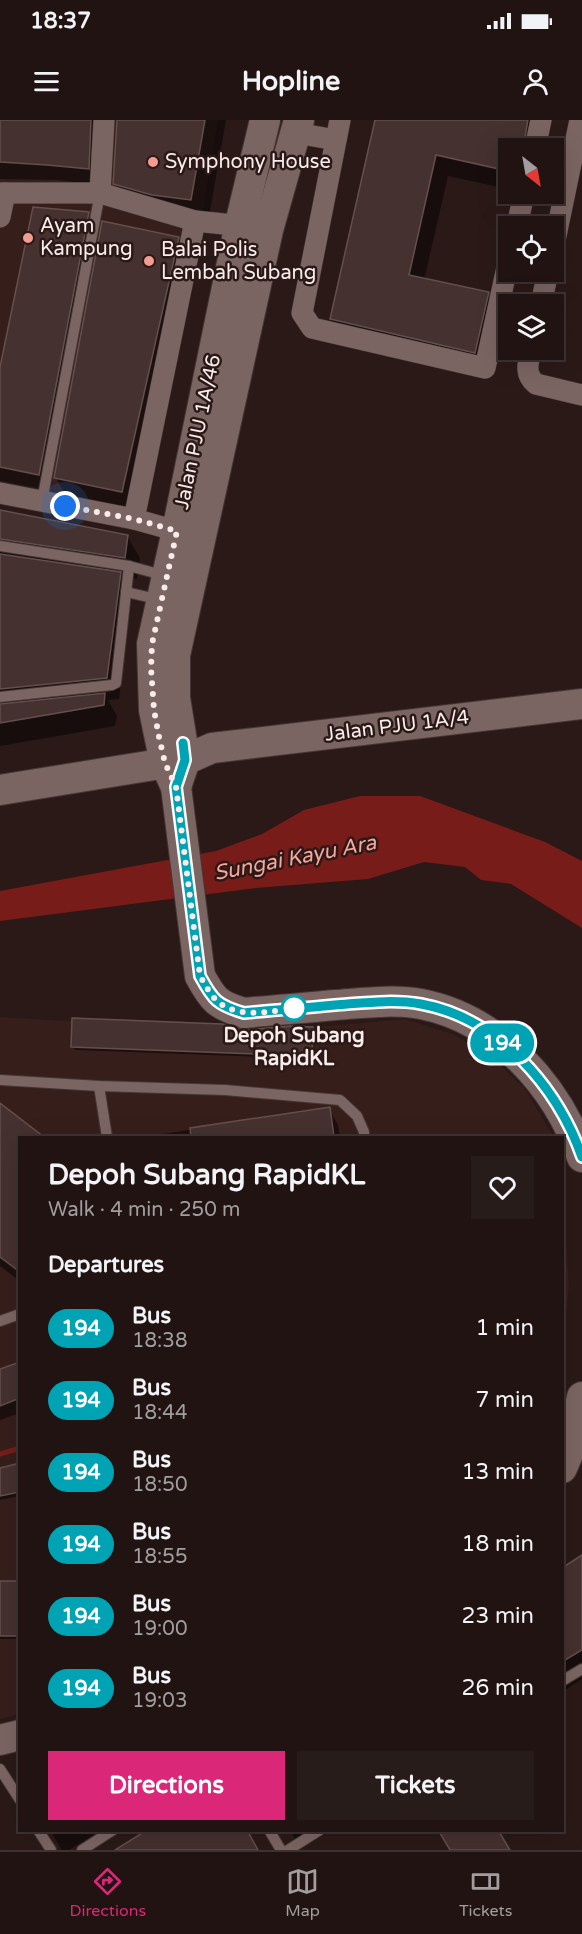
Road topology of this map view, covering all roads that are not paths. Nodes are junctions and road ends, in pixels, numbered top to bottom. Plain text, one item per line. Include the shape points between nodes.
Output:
1 (104, 120) edge
2 (265, 120) edge
3 (541, 120) edge
4 (580, 120) edge
5 (297, 126) edge
6 (338, 130) edge
7 (537, 138) edge
8 (2, 193) edge
9 (100, 194) junction
10 (560, 216) edge
11 (0, 217) edge
12 (195, 221) junction
13 (254, 227) junction
14 (504, 282) edge
15 (529, 360) edge
16 (582, 395) edge
17 (0, 493) edge
18 (42, 501) junction
19 (134, 519) junction
20 (177, 531) junction
21 (0, 546) edge
22 (129, 566) junction
23 (164, 588) junction
24 (126, 592) junction
25 (0, 698) edge
26 (582, 704) edge
27 (156, 716) junction
28 (132, 751) junction
29 (174, 766) junction
30 (0, 771) edge
31 (0, 790) edge
32 (0, 1080) edge
33 (99, 1086) junction
34 (107, 1136) edge
35 (364, 1136) edge
36 (582, 1157) edge
37 (18, 1315) edge
38 (0, 1321) edge
39 (582, 1397) edge
40 (564, 1463) edge
41 (582, 1669) edge
42 (564, 1680) edge
43 (18, 1736) edge
44 (0, 1740) edge
45 (0, 1769) edge
46 (18, 1797) edge
47 (39, 1832) edge
48 (110, 1832) edge
49 (270, 1832) edge
50 (317, 1832) edge
51 (51, 1850) edge
52 (82, 1850) edge
53 (281, 1850) edge
54 (288, 1850) edge

1 - 9 street
2 - 13 street, Jalan PJU 1A/46
3 - 7 street
4 - 10 street
5 - 6 street
5 - 13 street, Jalan PJU 1A/46
6 - 14 street via 302,313 312,328 484,368
8 - 9 street
8 - 11 street
9 - 12 street
9 - 18 lane
12 - 13 street
12 - 19 street
13 - 20 street, Jalan PJU 1A/46
13 - 29 street, Jalan PJU 1A/46 via 175,655
15 - 16 street via 527,370 536,384
17 - 18 street
18 - 19 street
19 - 20 street
20 - 23 street, Jalan PJU 1A/46
21 - 22 lane
22 - 23 lane
22 - 24 lane
23 - 24 lane
23 - 27 street, Jalan PJU 1A/46 via 152,644
24 - 25 lane via 116,682
26 - 29 street, Jalan PJU 1A/4 via 212,748
27 - 28 street
27 - 29 street, Jalan PJU 1A/46
28 - 29 street
28 - 30 street
29 - 31 street
29 - 36 street via 200,976 216,1000 244,1013 401,1002 464,1017 508,1047 541,1081 574,1134
32 - 33 lane
33 - 34 lane
33 - 35 lane via 225,1090 340,1100 357,1116
37 - 38 lane
39 - 40 street
41 - 42 lane
43 - 44 street
45 - 46 lane
47 - 51 lane
48 - 52 lane
49 - 53 lane
50 - 54 lane

